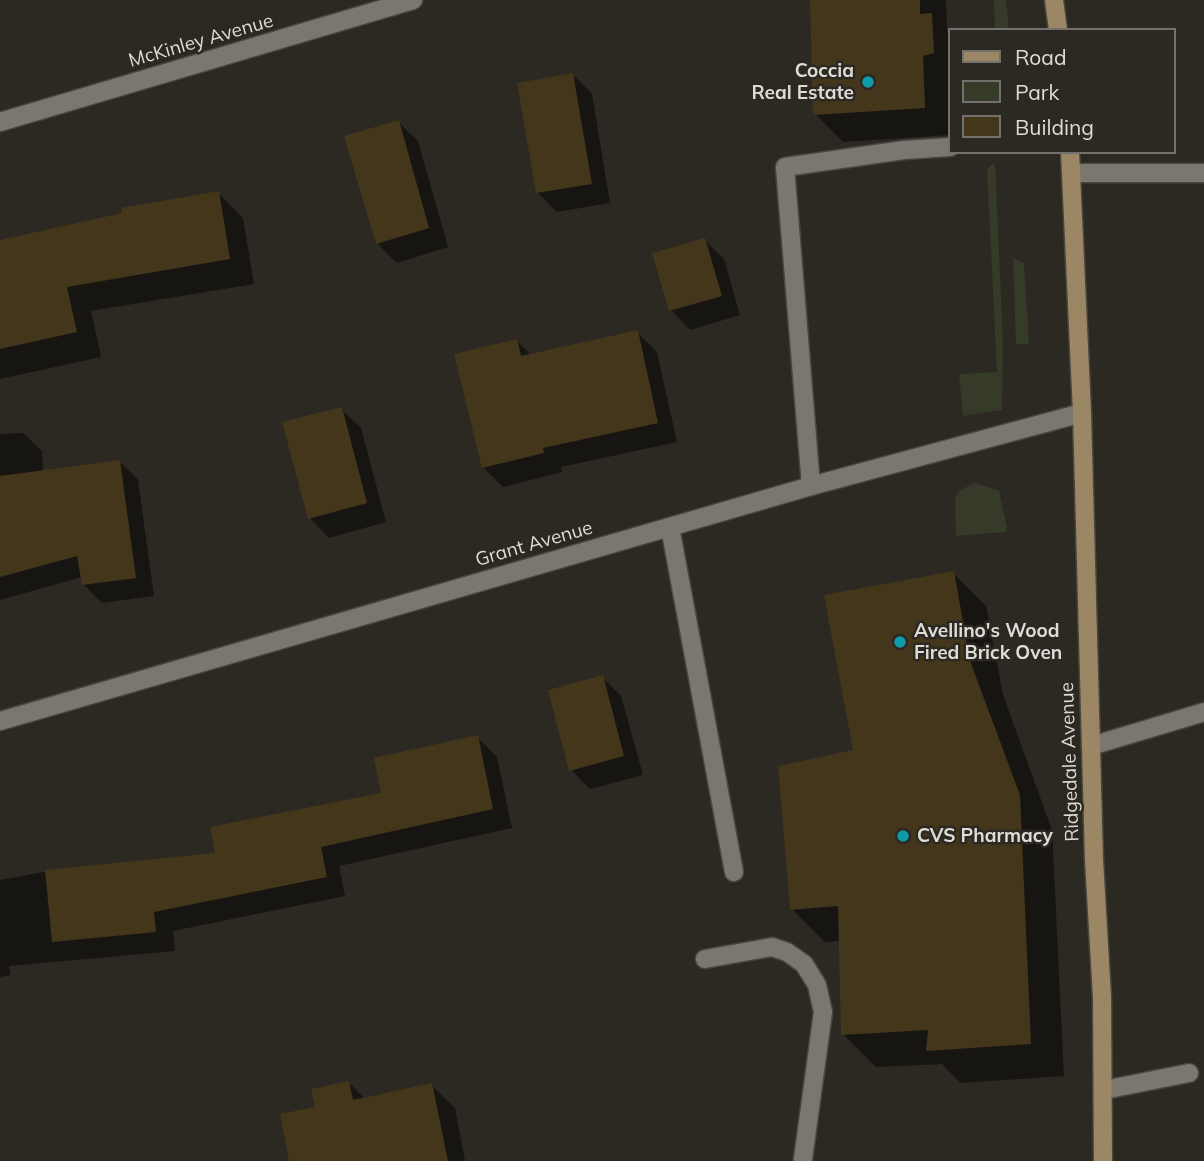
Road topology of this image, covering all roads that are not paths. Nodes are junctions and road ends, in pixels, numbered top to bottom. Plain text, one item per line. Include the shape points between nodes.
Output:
1 (413, 0) edge
2 (1054, 0) edge
3 (1058, 28) edge
4 (0, 122) edge
5 (948, 147) edge
6 (1070, 154) edge
7 (1072, 173) junction
8 (1204, 173) edge
9 (1082, 413) junction
10 (811, 486) junction
11 (670, 527) junction
12 (1204, 712) edge
13 (0, 721) edge
14 (1091, 746) junction
15 (734, 872) dead end
16 (705, 959) dead end
17 (1189, 1073) dead end
18 (1104, 1090) junction
19 (803, 1158) dead end
20 (1103, 1161) edge

1 - 4 street, McKinley Avenue
2 - 3 main road
5 - 10 street via 785,167
6 - 7 main road, Ridgedale Avenue
7 - 8 street
7 - 9 main road, Ridgedale Avenue
9 - 10 street, Grant Avenue
9 - 14 main road, Ridgedale Avenue
10 - 11 street, Grant Avenue
11 - 13 street, Grant Avenue
11 - 15 street
12 - 14 street
14 - 18 main road, Ridgedale Avenue
16 - 19 street via 772,947 804,964 817,985 823,1012
17 - 18 street
18 - 20 main road, Ridgedale Avenue

